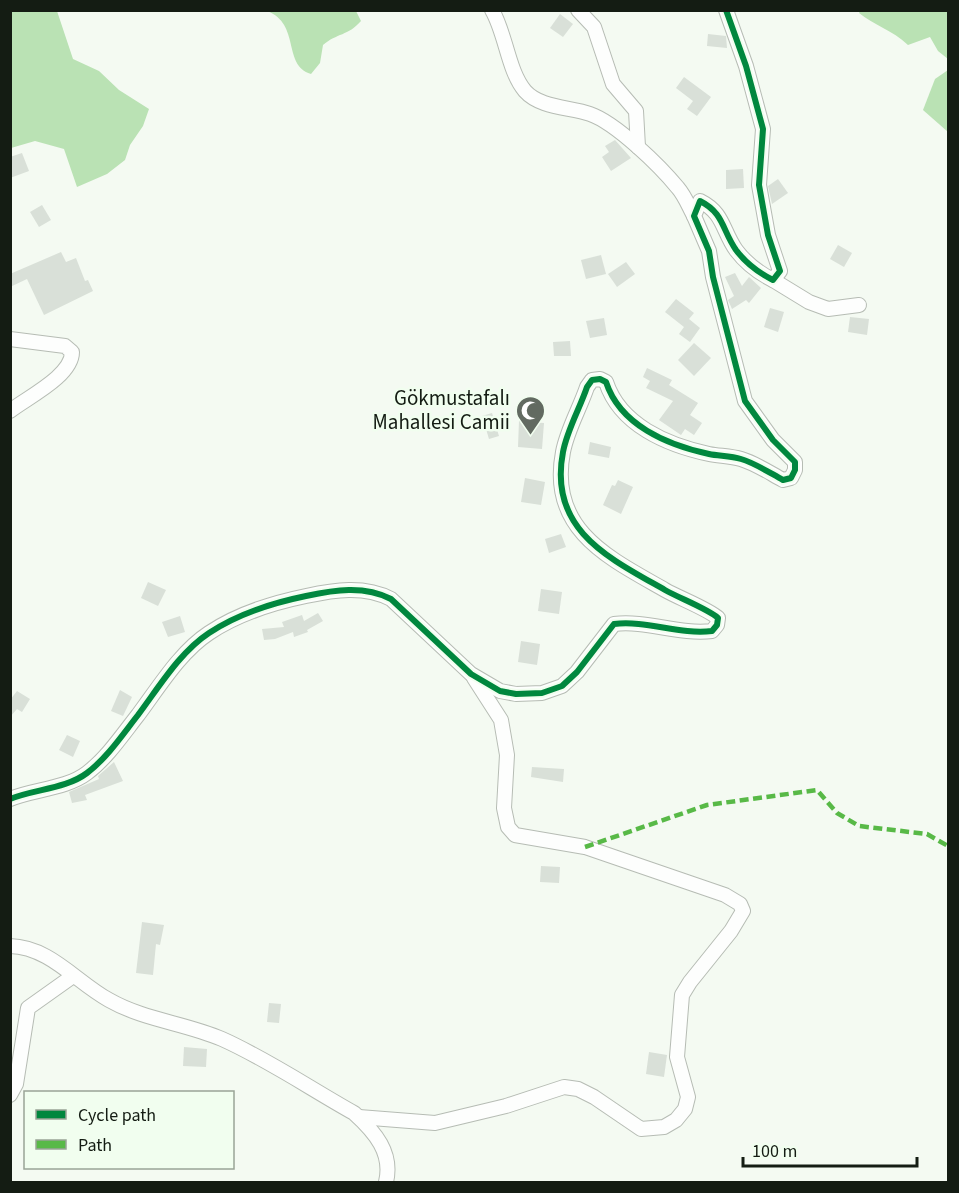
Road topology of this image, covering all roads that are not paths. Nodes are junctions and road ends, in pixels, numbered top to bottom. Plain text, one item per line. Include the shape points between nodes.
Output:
1 (492, 10) edge
2 (579, 10) edge
3 (726, 10) edge
4 (638, 147) junction
5 (694, 216) junction
6 (773, 280) junction
7 (859, 305) dead end
8 (10, 339) edge
9 (10, 411) edge
10 (471, 674) junction
11 (10, 799) edge
12 (10, 946) edge
13 (73, 976) junction
14 (10, 1095) edge
15 (358, 1117) junction
16 (386, 1182) edge

1 - 4 street via 525,91 543,102 592,115
2 - 4 street via 594,27 613,84 636,111
3 - 6 street via 763,129 759,185 768,235 780,271
4 - 5 street via 680,189
5 - 6 street via 700,201 714,208 736,250
5 - 10 street via 709,251 745,401 773,440 790,453 795,470 783,480 742,459 707,454 657,437 633,421 610,395 606,382 592,380 564,449 560,475 577,528 604,556 712,613 718,618 717,625 712,631 697,633 632,622 614,624 562,686 542,693 500,691
6 - 7 street via 808,302 828,309
8 - 9 street via 65,346 72,352 72,358 56,378
10 - 11 street via 391,598 379,593 339,590 272,604 208,633 175,666 125,732 86,774
10 - 15 street via 501,720 507,755 504,808 508,827 515,834 585,847 725,895 741,904 743,911 682,996 677,1056 688,1096 685,1109 664,1127 641,1129 594,1097 564,1087 435,1123
12 - 13 street via 25,946 44,954
13 - 14 street via 28,1008 16,1084
13 - 15 street via 110,1000 144,1015 190,1026 224,1040
15 - 16 street via 372,1129 384,1149 389,1171

